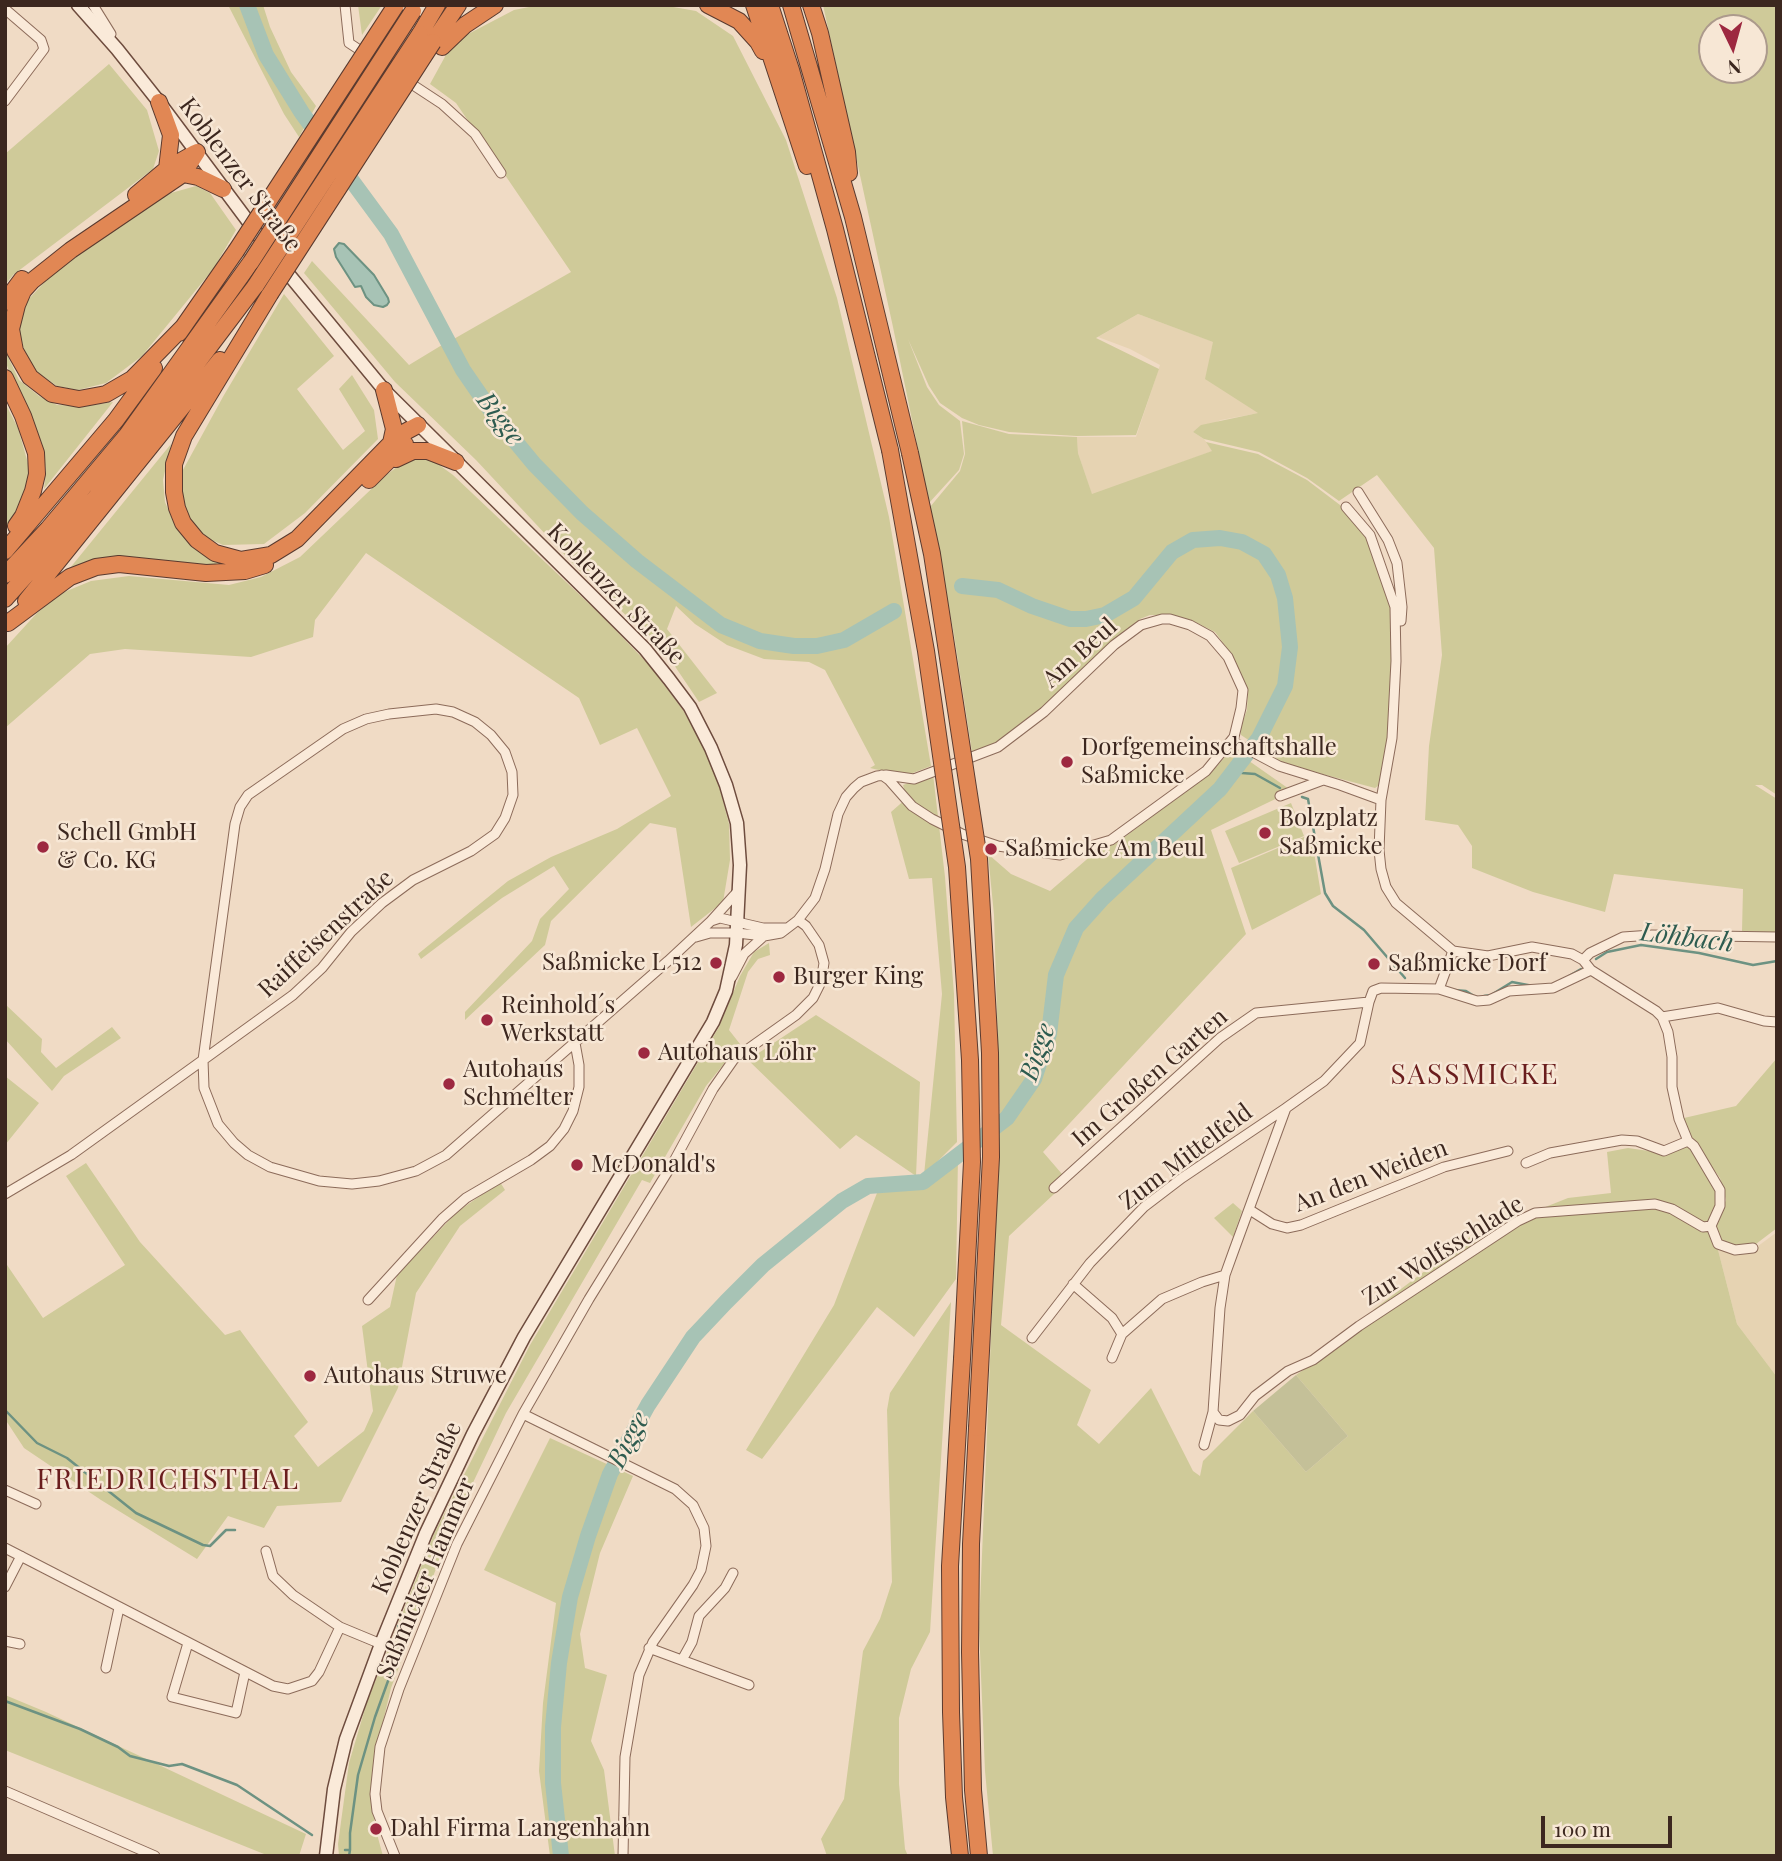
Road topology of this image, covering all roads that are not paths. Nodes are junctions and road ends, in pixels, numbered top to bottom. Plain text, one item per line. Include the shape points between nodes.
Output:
1 (78, 5) edge
2 (93, 5) edge
3 (345, 5) edge
4 (396, 5) edge
5 (437, 5) edge
6 (457, 5) edge
7 (495, 5) edge
8 (708, 5) edge
9 (754, 5) edge
10 (770, 5) edge
11 (791, 5) edge
12 (811, 5) edge
13 (817, 5) edge
14 (415, 8) edge
15 (5, 9) edge
16 (820, 33) junction
17 (431, 41) junction
18 (117, 49) junction
19 (776, 75) junction
20 (9, 88) edge
21 (5, 101) edge
22 (159, 102) junction
23 (197, 152) junction
24 (175, 172) junction
25 (501, 173) dead end
26 (223, 189) junction
27 (853, 217) junction
28 (835, 229) junction
29 (5, 302) edge
30 (257, 314) junction
31 (184, 326) junction
32 (5, 378) edge
33 (384, 390) junction
34 (418, 425) junction
35 (391, 443) junction
36 (456, 462) junction
37 (387, 463) junction
38 (1358, 492) dead end
39 (1346, 507) dead end
40 (5, 542) edge
41 (5, 551) edge
42 (5, 575) edge
43 (5, 599) edge
44 (7, 625) edge
45 (1396, 661) junction
46 (1232, 741) junction
47 (879, 776) junction
48 (1323, 780) junction
49 (1280, 796) dead end
50 (1381, 800) junction
51 (741, 889) junction
52 (798, 920) junction
53 (711, 921) junction
54 (738, 928) junction
55 (787, 928) junction
56 (764, 936) junction
57 (695, 937) junction
58 (1777, 937) edge
59 (1453, 951) junction
60 (1583, 960) junction
61 (1591, 970) junction
62 (1438, 989) junction
63 (726, 991) junction
64 (1369, 1002) junction
65 (1662, 1017) junction
66 (1777, 1022) edge
67 (575, 1043) junction
68 (203, 1060) junction
69 (1286, 1108) junction
70 (1688, 1141) junction
71 (1508, 1151) dead end
72 (1527, 1163) dead end
73 (1054, 1188) dead end
74 (5, 1194) edge
75 (1250, 1210) junction
76 (1711, 1226) junction
77 (1753, 1248) dead end
78 (1225, 1275) junction
79 (1073, 1284) junction
80 (368, 1300) dead end
81 (1122, 1334) junction
82 (1032, 1338) dead end
83 (1112, 1358) dead end
84 (1213, 1412) junction
85 (523, 1414) junction
86 (1204, 1445) dead end
87 (5, 1490) edge
88 (36, 1504) dead end
89 (5, 1548) edge
90 (266, 1551) dead end
91 (21, 1556) junction
92 (733, 1573) dead end
93 (5, 1587) edge
94 (120, 1608) junction
95 (340, 1626) junction
96 (5, 1641) edge
97 (188, 1643) junction
98 (20, 1644) dead end
99 (381, 1644) junction
100 (649, 1648) junction
101 (682, 1660) junction
102 (106, 1668) dead end
103 (245, 1672) junction
104 (749, 1685) dead end
105 (5, 1791) edge
106 (155, 1856) edge
107 (326, 1856) edge
108 (395, 1856) edge
109 (623, 1856) edge
110 (960, 1856) edge
111 (979, 1856) edge

1 - 18 main road, Koblenzer Straße
2 - 18 street
3 - 25 street via 349,43 442,104 475,134
4 - 31 highway, bridge
5 - 17 highway
6 - 17 highway
7 - 17 highway
8 - 19 highway via 739,21 758,42
9 - 19 highway
10 - 28 highway
11 - 27 highway
12 - 16 highway
13 - 16 highway
14 - 42 highway, bridge via 251,262 127,435
15 - 20 street via 41,40 44,50
16 - 27 highway via 847,152
17 - 30 highway, bridge
17 - 43 highway, bridge via 96,497
18 - 22 main road, Koblenzer Straße
19 - 28 highway
20 - 21 street
22 - 23 main road, Koblenzer Straße
22 - 24 highway via 171,135
23 - 24 highway
23 - 26 main road, Koblenzer Straße
24 - 26 highway
24 - 29 highway via 27,273
24 - 31 highway via 47,267 23,291 12,329 15,351 30,377 52,394 79,399 106,394 132,379
26 - 33 main road, Koblenzer Straße via 309,302
27 - 111 highway, bridge via 932,554 979,859 991,1157 971,1544 973,1790
28 - 110 highway, bridge via 890,450 943,760 964,953 972,1162 950,1566 954,1797
30 - 35 highway via 184,436 174,464 177,508 197,540 215,553 241,560 271,555 297,538
30 - 44 highway
31 - 41 highway via 116,420
32 - 40 highway via 36,453 37,474 23,516
33 - 34 main road, Koblenzer Straße
33 - 35 highway via 394,429
34 - 35 highway
34 - 36 main road, Koblenzer Straße
34 - 37 highway
36 - 37 highway via 428,451 413,451
36 - 51 main road, Koblenzer Straße via 645,649 690,708 726,785 737,823
37 - 44 highway via 298,546 265,565 206,573 119,564 96,567 70,577
38 - 45 street via 1397,563 1402,607
39 - 45 street via 1370,535 1388,583 1395,607
45 - 50 street via 1392,738
46 - 47 street, Am Beul via 1206,771 1111,840 1060,855 998,846 962,834 932,820
46 - 47 street, Am Beul via 1243,690 1228,657 1210,636 1190,625 1161,619 1141,625 1114,645 1045,712 998,747 914,779
46 - 48 street via 1279,766
47 - 52 street via 862,782 846,797 820,886
48 - 49 street
48 - 50 street
50 - 59 street via 1379,850 1386,887 1396,903
51 - 53 street, Raiffeisenstraße
51 - 54 main road, Koblenzer Straße
52 - 55 street
52 - 85 street, Saßmicker Hammer via 820,944 824,963 813,998 734,1059 713,1089
53 - 54 street via 720,918
53 - 57 street, Raiffeisenstraße
54 - 55 street
54 - 56 street
54 - 57 street
54 - 63 main road, Koblenzer Straße
55 - 56 street
56 - 63 street via 744,954
57 - 67 street, Raiffeisenstraße
58 - 60 street via 1623,937
59 - 60 street via 1488,956 1532,947
59 - 62 street
60 - 61 street
61 - 62 street via 1553,988 1509,991 1489,1000 1477,1001
61 - 65 street
62 - 64 street, Im Großen Garten via 1381,988 1373,991
63 - 99 main road, Koblenzer Straße via 703,1040 511,1361 426,1533
64 - 69 street via 1360,1043 1324,1081
64 - 73 street, Im Großen Garten via 1256,1013 1220,1038
65 - 66 street via 1718,1008
65 - 70 street via 1672,1057 1672,1087
67 - 68 street, Raiffeisenstraße via 446,1155 416,1171 352,1184 319,1181 270,1167 248,1155 218,1124 209,1106
67 - 80 street via 579,1087 564,1129 550,1146 458,1205
68 - 68 street, Raiffeisenstraße via 293,995 382,903 495,834 513,795 505,752 491,734 475,722 436,709 366,719 343,729 248,794 235,824
68 - 74 street, Raiffeisenstraße via 71,1155
69 - 75 street
69 - 79 street, Zum Mittelfeld via 1144,1207
70 - 72 street via 1664,1151 1637,1140 1622,1140 1550,1153
70 - 76 street via 1720,1190 1720,1206
71 - 75 street, An den Weiden via 1444,1167 1294,1226 1272,1224
75 - 78 street
76 - 77 street, Zur Wolfsschlade via 1718,1244 1735,1250
76 - 84 street, Zur Wolfsschlade via 1703,1227 1656,1204 1535,1213 1313,1360 1288,1371 1255,1396 1240,1415 1219,1420
78 - 81 street via 1162,1299
78 - 84 street
79 - 81 street via 1112,1318
79 - 82 street, Zum Mittelfeld
81 - 83 street
84 - 86 street
85 - 100 street via 675,1489 698,1513 705,1535 698,1578
85 - 108 street, Saßmicker Hammer via 457,1544 380,1747 377,1811
87 - 88 street
89 - 91 street
90 - 95 street via 273,1576
91 - 93 street
91 - 94 street
92 - 101 street via 699,1616
94 - 97 street
94 - 102 street
95 - 99 street
95 - 103 street via 319,1672 303,1686 273,1686
96 - 98 street
97 - 103 street
97 - 103 street via 172,1697 236,1713
99 - 107 main road, Koblenzer Straße via 339,1762
100 - 101 street
100 - 109 street via 626,1741
101 - 104 street
105 - 106 street

